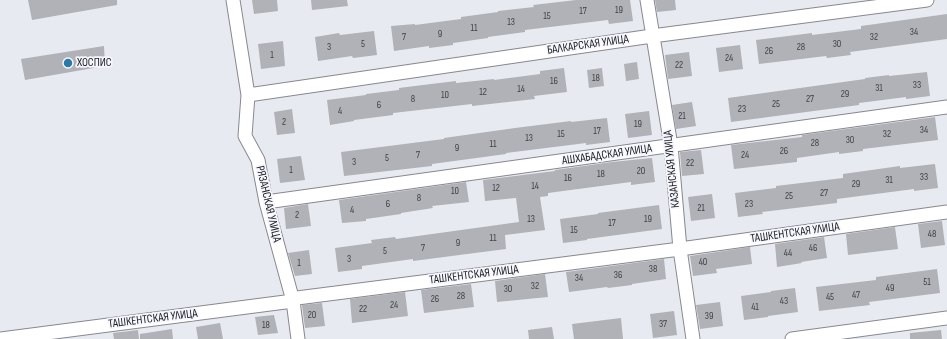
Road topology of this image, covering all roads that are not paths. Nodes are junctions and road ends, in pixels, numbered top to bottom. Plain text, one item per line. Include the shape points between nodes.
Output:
1 (233, 0) edge
2 (647, 0) edge
3 (927, 0) edge
4 (652, 36) junction
5 (248, 95) junction
6 (947, 107) edge
7 (671, 146) junction
8 (266, 202) junction
9 (947, 212) edge
10 (680, 249) junction
11 (293, 301) junction
12 (947, 318) edge
13 (1, 339) edge
14 (298, 339) edge
15 (693, 339) edge
16 (792, 339) edge

1 - 5 street, РЯЗАНСКАЯ УЛИЦА
2 - 4 street, КАЗАНСКАЯ УЛИЦА
3 - 4 street, БАЛКАРСКАЯ УЛИЦА
4 - 5 street, БАЛКАРСКАЯ УЛИЦА
4 - 7 street, КАЗАНСКАЯ УЛИЦА
5 - 8 street, РЯЗАНСКАЯ УЛИЦА via 245,136 258,160
6 - 7 street, АШХАБАДСКАЯ УЛИЦА
7 - 8 street, АШХАБАДСКАЯ УЛИЦА
7 - 10 street, КАЗАНСКАЯ УЛИЦА
8 - 11 street, РЯЗАНСКАЯ УЛИЦА
9 - 10 street, ТАШКЕНТСКАЯ УЛИЦА
10 - 11 street, ТАШКЕНТСКАЯ УЛИЦА via 297,298
10 - 15 street, КАЗАНСКАЯ УЛИЦА
11 - 13 street, ТАШКЕНТСКАЯ УЛИЦА
11 - 14 street, РЯЗАНСКАЯ УЛИЦА
12 - 16 street

